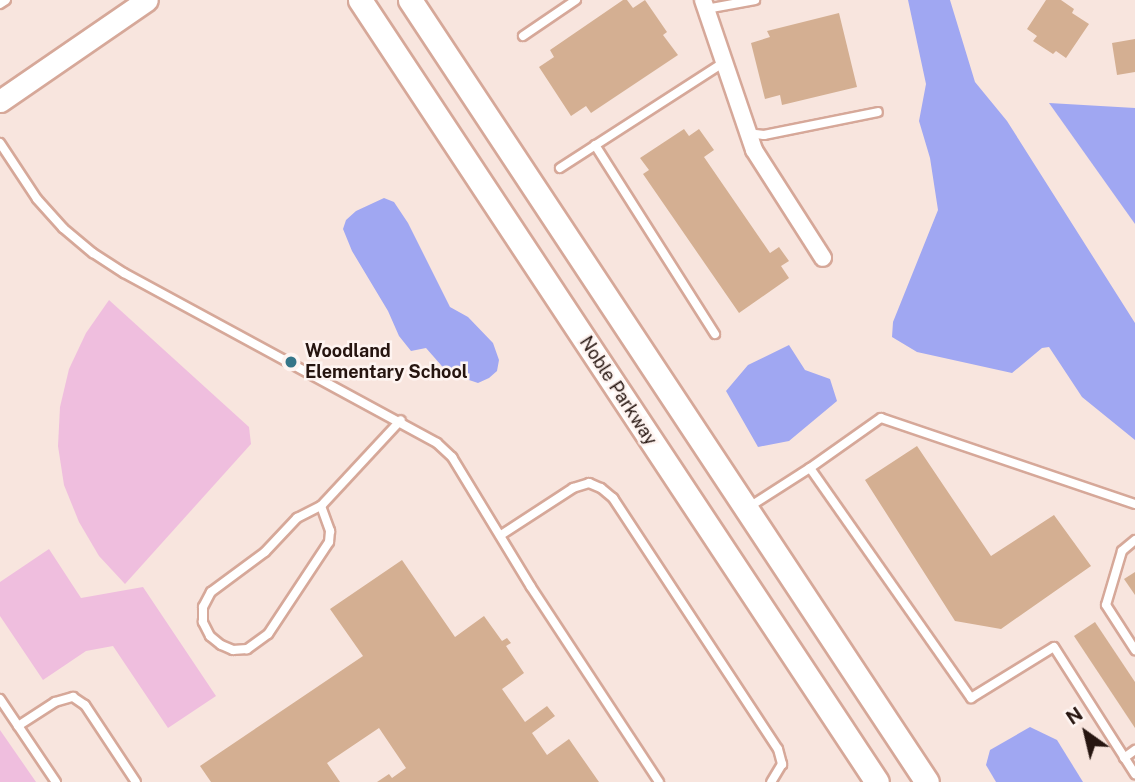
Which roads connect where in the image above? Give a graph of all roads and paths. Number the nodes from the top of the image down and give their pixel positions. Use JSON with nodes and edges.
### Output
{"nodes":[{"id":1,"x":6,"y":0,"type":"edge"},
{"id":2,"x":147,"y":0,"type":"edge"},
{"id":3,"x":360,"y":0,"type":"edge"},
{"id":4,"x":410,"y":0,"type":"edge"},
{"id":5,"x":576,"y":0,"type":"edge"},
{"id":6,"x":755,"y":0,"type":"edge"},
{"id":7,"x":0,"y":4,"type":"edge"},
{"id":8,"x":704,"y":4,"type":"edge"},
{"id":9,"x":523,"y":36,"type":"dead end"},
{"id":10,"x":723,"y":63,"type":"junction"},
{"id":11,"x":0,"y":101,"type":"edge"},
{"id":12,"x":878,"y":112,"type":"dead end"},
{"id":13,"x":746,"y":133,"type":"junction"},
{"id":14,"x":0,"y":143,"type":"edge"},
{"id":15,"x":595,"y":145,"type":"junction"},
{"id":16,"x":560,"y":168,"type":"dead end"},
{"id":17,"x":823,"y":258,"type":"dead end"},
{"id":18,"x":715,"y":334,"type":"dead end"},
{"id":19,"x":401,"y":420,"type":"junction"},
{"id":20,"x":810,"y":468,"type":"junction"},
{"id":21,"x":1135,"y":504,"type":"edge"},
{"id":22,"x":321,"y":506,"type":"junction"},
{"id":23,"x":746,"y":509,"type":"junction"},
{"id":24,"x":501,"y":535,"type":"junction"},
{"id":25,"x":1135,"y":541,"type":"edge"},
{"id":26,"x":1135,"y":650,"type":"edge"},
{"id":27,"x":0,"y":699,"type":"edge"},
{"id":28,"x":18,"y":726,"type":"junction"},
{"id":29,"x":1135,"y":750,"type":"edge"},
{"id":30,"x":1124,"y":758,"type":"junction"},
{"id":31,"x":1135,"y":774,"type":"edge"},
{"id":32,"x":56,"y":782,"type":"edge"},
{"id":33,"x":136,"y":782,"type":"edge"},
{"id":34,"x":659,"y":782,"type":"edge"},
{"id":35,"x":771,"y":782,"type":"edge"},
{"id":36,"x":877,"y":782,"type":"edge"},
{"id":37,"x":926,"y":782,"type":"edge"}],
"edges":[{"from":1,"to":7,"type":"lane"},
{"from":2,"to":11,"type":"street"},
{"from":3,"to":36,"type":"main road","name":"Noble Parkway"},
{"from":4,"to":23,"type":"main road"},
{"from":5,"to":9,"type":"lane"},
{"from":6,"to":8,"type":"lane"},
{"from":8,"to":10,"type":"street"},
{"from":10,"to":13,"type":"street"},
{"from":10,"to":15,"type":"lane"},
{"from":12,"to":13,"type":"lane"},
{"from":13,"to":17,"type":"street"},
{"from":14,"to":19,"type":"lane"},
{"from":15,"to":16,"type":"lane"},
{"from":15,"to":18,"type":"lane"},
{"from":19,"to":22,"type":"lane"},
{"from":19,"to":24,"type":"lane"},
{"from":20,"to":21,"type":"lane"},
{"from":20,"to":23,"type":"lane"},
{"from":20,"to":30,"type":"lane"},
{"from":22,"to":22,"type":"lane"},
{"from":23,"to":37,"type":"main road"},
{"from":24,"to":34,"type":"lane"},
{"from":24,"to":35,"type":"lane"},
{"from":25,"to":26,"type":"lane"},
{"from":27,"to":28,"type":"lane"},
{"from":28,"to":32,"type":"lane"},
{"from":28,"to":33,"type":"lane"},
{"from":29,"to":30,"type":"lane"},
{"from":30,"to":31,"type":"lane"}]}
